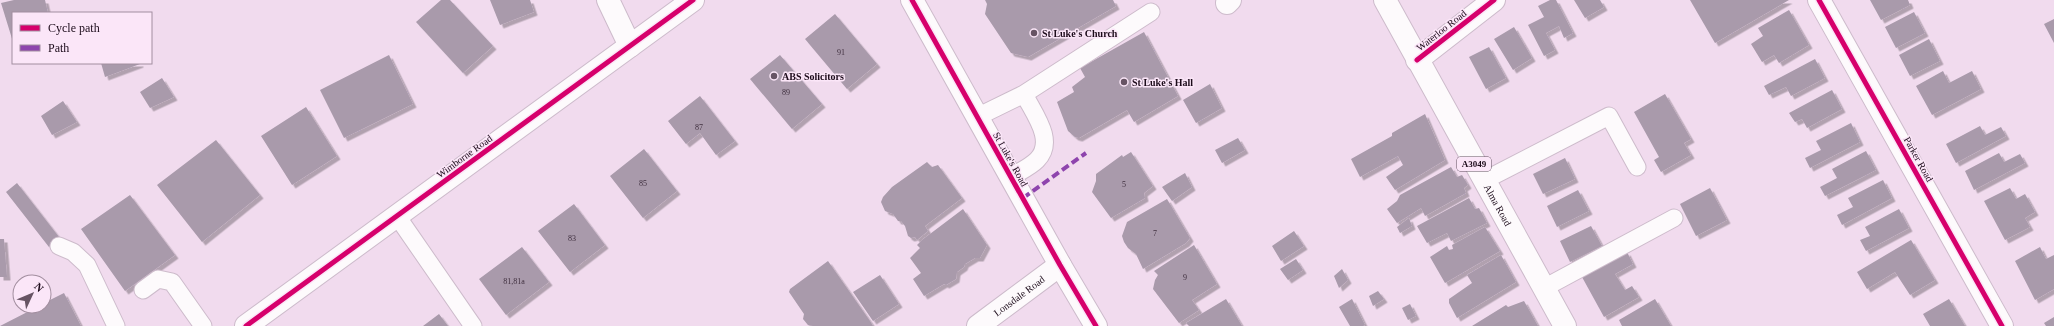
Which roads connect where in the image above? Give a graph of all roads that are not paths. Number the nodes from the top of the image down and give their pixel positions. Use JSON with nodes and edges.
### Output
{"nodes":[{"id":1,"x":608,"y":0,"type":"edge"},
{"id":2,"x":693,"y":0,"type":"edge"},
{"id":3,"x":912,"y":0,"type":"edge"},
{"id":4,"x":1384,"y":0,"type":"edge"},
{"id":5,"x":1494,"y":0,"type":"edge"},
{"id":6,"x":1820,"y":0,"type":"edge"},
{"id":7,"x":1151,"y":12,"type":"dead end"},
{"id":8,"x":630,"y":46,"type":"junction"},
{"id":9,"x":1417,"y":60,"type":"junction"},
{"id":10,"x":1024,"y":94,"type":"junction"},
{"id":11,"x":977,"y":117,"type":"junction"},
{"id":12,"x":1637,"y":167,"type":"dead end"},
{"id":13,"x":1011,"y":177,"type":"junction"},
{"id":14,"x":1483,"y":181,"type":"junction"},
{"id":15,"x":397,"y":216,"type":"junction"},
{"id":16,"x":1674,"y":218,"type":"dead end"},
{"id":17,"x":59,"y":246,"type":"dead end"},
{"id":18,"x":1060,"y":265,"type":"junction"},
{"id":19,"x":1544,"y":288,"type":"junction"},
{"id":20,"x":143,"y":290,"type":"dead end"},
{"id":21,"x":116,"y":326,"type":"edge"},
{"id":22,"x":203,"y":326,"type":"edge"},
{"id":23,"x":246,"y":326,"type":"edge"},
{"id":24,"x":473,"y":326,"type":"edge"},
{"id":25,"x":978,"y":326,"type":"edge"},
{"id":26,"x":1096,"y":326,"type":"edge"},
{"id":27,"x":1565,"y":326,"type":"edge"},
{"id":28,"x":2002,"y":326,"type":"edge"}],
"edges":[{"from":1,"to":8,"type":"street"},
{"from":2,"to":8,"type":"street","name":"Wimborne Road"},
{"from":3,"to":11,"type":"street","name":"St Luke's Road"},
{"from":4,"to":9,"type":"street","name":"Alma Road","number":"A3049"},
{"from":5,"to":9,"type":"street","name":"Waterloo Road"},
{"from":6,"to":28,"type":"street","name":"Parker Road"},
{"from":7,"to":10,"type":"lane"},
{"from":8,"to":15,"type":"street","name":"Wimborne Road"},
{"from":9,"to":14,"type":"street","name":"Alma Road","number":"A3049"},
{"from":10,"to":11,"type":"lane"},
{"from":10,"to":13,"type":"lane"},
{"from":11,"to":13,"type":"street","name":"St Luke's Road"},
{"from":12,"to":14,"type":"lane"},
{"from":13,"to":18,"type":"street","name":"St Luke's Road"},
{"from":14,"to":19,"type":"street","name":"Alma Road","number":"A3049"},
{"from":15,"to":23,"type":"street","name":"Wimborne Road"},
{"from":15,"to":24,"type":"lane"},
{"from":16,"to":19,"type":"lane"},
{"from":17,"to":21,"type":"lane"},
{"from":18,"to":25,"type":"street","name":"Lonsdale Road"},
{"from":18,"to":26,"type":"street","name":"St Luke's Road"},
{"from":19,"to":27,"type":"street","name":"Alma Road","number":"A3049"},
{"from":20,"to":22,"type":"lane"}]}
